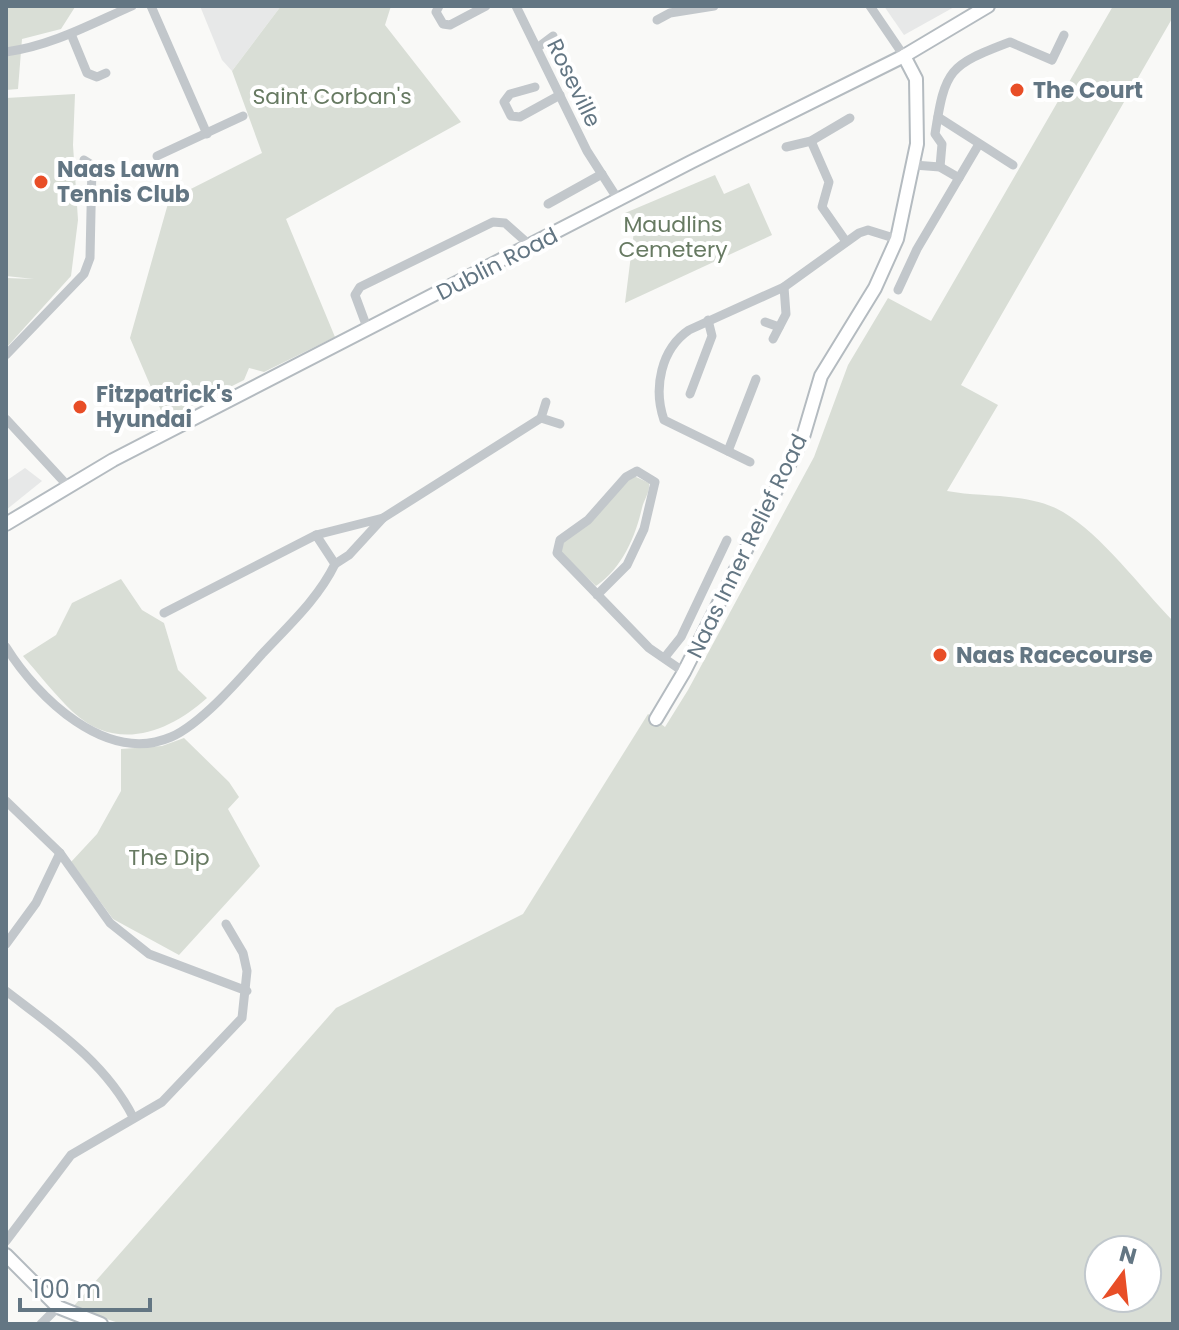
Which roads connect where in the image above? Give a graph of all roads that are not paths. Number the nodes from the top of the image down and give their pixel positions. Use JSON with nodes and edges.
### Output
{"nodes":[{"id":1,"x":132,"y":6,"type":"edge"},
{"id":2,"x":151,"y":6,"type":"edge"},
{"id":3,"x":439,"y":6,"type":"edge"},
{"id":4,"x":486,"y":6,"type":"edge"},
{"id":5,"x":516,"y":6,"type":"edge"},
{"id":6,"x":714,"y":6,"type":"edge"},
{"id":7,"x":870,"y":6,"type":"edge"},
{"id":8,"x":988,"y":6,"type":"edge"},
{"id":9,"x":657,"y":20,"type":"dead end"},
{"id":10,"x":71,"y":34,"type":"junction"},
{"id":11,"x":1064,"y":35,"type":"dead end"},
{"id":12,"x":553,"y":36,"type":"dead end"},
{"id":13,"x":537,"y":48,"type":"junction"},
{"id":14,"x":6,"y":52,"type":"edge"},
{"id":15,"x":904,"y":56,"type":"junction"},
{"id":16,"x":106,"y":73,"type":"dead end"},
{"id":17,"x":535,"y":87,"type":"dead end"},
{"id":18,"x":560,"y":95,"type":"junction"},
{"id":19,"x":243,"y":116,"type":"dead end"},
{"id":20,"x":938,"y":117,"type":"junction"},
{"id":21,"x":850,"y":118,"type":"dead end"},
{"id":22,"x":207,"y":134,"type":"junction"},
{"id":23,"x":811,"y":141,"type":"junction"},
{"id":24,"x":979,"y":144,"type":"junction"},
{"id":25,"x":786,"y":147,"type":"dead end"},
{"id":26,"x":157,"y":156,"type":"dead end"},
{"id":27,"x":84,"y":160,"type":"dead end"},
{"id":28,"x":914,"y":165,"type":"junction"},
{"id":29,"x":1013,"y":165,"type":"dead end"},
{"id":30,"x":940,"y":167,"type":"junction"},
{"id":31,"x":602,"y":174,"type":"junction"},
{"id":32,"x":959,"y":178,"type":"junction"},
{"id":33,"x":619,"y":201,"type":"junction"},
{"id":34,"x":548,"y":204,"type":"dead end"},
{"id":35,"x":897,"y":239,"type":"junction"},
{"id":36,"x":845,"y":240,"type":"junction"},
{"id":37,"x":532,"y":247,"type":"junction"},
{"id":38,"x":903,"y":285,"type":"dead end"},
{"id":39,"x":784,"y":287,"type":"junction"},
{"id":40,"x":708,"y":320,"type":"junction"},
{"id":41,"x":765,"y":322,"type":"dead end"},
{"id":42,"x":779,"y":327,"type":"junction"},
{"id":43,"x":368,"y":330,"type":"junction"},
{"id":44,"x":773,"y":339,"type":"dead end"},
{"id":45,"x":6,"y":355,"type":"edge"},
{"id":46,"x":756,"y":379,"type":"dead end"},
{"id":47,"x":690,"y":394,"type":"dead end"},
{"id":48,"x":736,"y":399,"type":"dead end"},
{"id":49,"x":546,"y":402,"type":"dead end"},
{"id":50,"x":747,"y":402,"type":"junction"},
{"id":51,"x":541,"y":418,"type":"junction"},
{"id":52,"x":6,"y":419,"type":"edge"},
{"id":53,"x":560,"y":424,"type":"dead end"},
{"id":54,"x":728,"y":451,"type":"junction"},
{"id":55,"x":750,"y":462,"type":"dead end"},
{"id":56,"x":67,"y":485,"type":"junction"},
{"id":57,"x":383,"y":518,"type":"junction"},
{"id":58,"x":6,"y":524,"type":"edge"},
{"id":59,"x":316,"y":535,"type":"junction"},
{"id":60,"x":727,"y":540,"type":"dead end"},
{"id":61,"x":335,"y":564,"type":"junction"},
{"id":62,"x":597,"y":595,"type":"junction"},
{"id":63,"x":164,"y":613,"type":"dead end"},
{"id":64,"x":6,"y":647,"type":"edge"},
{"id":65,"x":665,"y":657,"type":"junction"},
{"id":66,"x":684,"y":672,"type":"junction"},
{"id":67,"x":656,"y":719,"type":"dead end"},
{"id":68,"x":6,"y":801,"type":"edge"},
{"id":69,"x":60,"y":853,"type":"junction"},
{"id":70,"x":226,"y":924,"type":"dead end"},
{"id":71,"x":6,"y":944,"type":"edge"},
{"id":72,"x":6,"y":991,"type":"edge"},
{"id":73,"x":247,"y":991,"type":"junction"},
{"id":74,"x":133,"y":1117,"type":"junction"},
{"id":75,"x":6,"y":1241,"type":"edge"},
{"id":76,"x":6,"y":1255,"type":"edge"},
{"id":77,"x":58,"y":1307,"type":"junction"},
{"id":78,"x":41,"y":1324,"type":"edge"},
{"id":79,"x":101,"y":1324,"type":"edge"}],
"edges":[{"from":1,"to":10,"type":"street"},
{"from":2,"to":22,"type":"street"},
{"from":3,"to":4,"type":"street"},
{"from":5,"to":13,"type":"street","name":"Roseville"},
{"from":6,"to":9,"type":"street"},
{"from":7,"to":15,"type":"street"},
{"from":8,"to":15,"type":"main road","name":"Dublin Road"},
{"from":10,"to":14,"type":"street"},
{"from":10,"to":16,"type":"street"},
{"from":11,"to":20,"type":"street"},
{"from":12,"to":13,"type":"street"},
{"from":13,"to":18,"type":"street","name":"Roseville"},
{"from":15,"to":28,"type":"main road","name":"Naas Inner Relief Road"},
{"from":15,"to":33,"type":"main road","name":"Dublin Road"},
{"from":17,"to":18,"type":"street"},
{"from":18,"to":31,"type":"street","name":"Roseville"},
{"from":19,"to":22,"type":"street"},
{"from":20,"to":24,"type":"street"},
{"from":20,"to":30,"type":"street"},
{"from":21,"to":23,"type":"street"},
{"from":22,"to":26,"type":"street"},
{"from":23,"to":25,"type":"street"},
{"from":23,"to":36,"type":"street"},
{"from":24,"to":29,"type":"street"},
{"from":24,"to":32,"type":"street"},
{"from":27,"to":45,"type":"street"},
{"from":28,"to":30,"type":"street"},
{"from":28,"to":35,"type":"main road","name":"Naas Inner Relief Road"},
{"from":30,"to":32,"type":"street"},
{"from":31,"to":33,"type":"street","name":"Roseville"},
{"from":31,"to":34,"type":"street"},
{"from":32,"to":38,"type":"street"},
{"from":33,"to":37,"type":"main road","name":"Dublin Road"},
{"from":35,"to":36,"type":"street"},
{"from":35,"to":66,"type":"main road","name":"Naas Inner Relief Road"},
{"from":36,"to":39,"type":"street"},
{"from":37,"to":43,"type":"main road","name":"Dublin Road"},
{"from":37,"to":43,"type":"street"},
{"from":39,"to":40,"type":"street"},
{"from":39,"to":42,"type":"street"},
{"from":40,"to":47,"type":"street"},
{"from":40,"to":54,"type":"street"},
{"from":41,"to":42,"type":"street"},
{"from":42,"to":44,"type":"street"},
{"from":43,"to":56,"type":"main road","name":"Dublin Road"},
{"from":46,"to":50,"type":"street"},
{"from":48,"to":50,"type":"street"},
{"from":49,"to":51,"type":"street"},
{"from":50,"to":54,"type":"street"},
{"from":51,"to":53,"type":"street"},
{"from":51,"to":57,"type":"street"},
{"from":52,"to":56,"type":"street"},
{"from":54,"to":55,"type":"street"},
{"from":56,"to":58,"type":"main road","name":"Dublin Road"},
{"from":57,"to":59,"type":"street"},
{"from":57,"to":61,"type":"street"},
{"from":59,"to":61,"type":"street"},
{"from":59,"to":63,"type":"street"},
{"from":60,"to":65,"type":"street"},
{"from":61,"to":64,"type":"street"},
{"from":62,"to":62,"type":"street"},
{"from":62,"to":65,"type":"street"},
{"from":65,"to":66,"type":"street"},
{"from":66,"to":67,"type":"main road","name":"Naas Inner Relief Road"},
{"from":68,"to":69,"type":"street"},
{"from":69,"to":71,"type":"street"},
{"from":69,"to":73,"type":"street"},
{"from":70,"to":73,"type":"street"},
{"from":72,"to":74,"type":"street"},
{"from":73,"to":74,"type":"street"},
{"from":74,"to":75,"type":"street"},
{"from":76,"to":77,"type":"main road"},
{"from":77,"to":78,"type":"street"},
{"from":77,"to":79,"type":"main road"}]}
